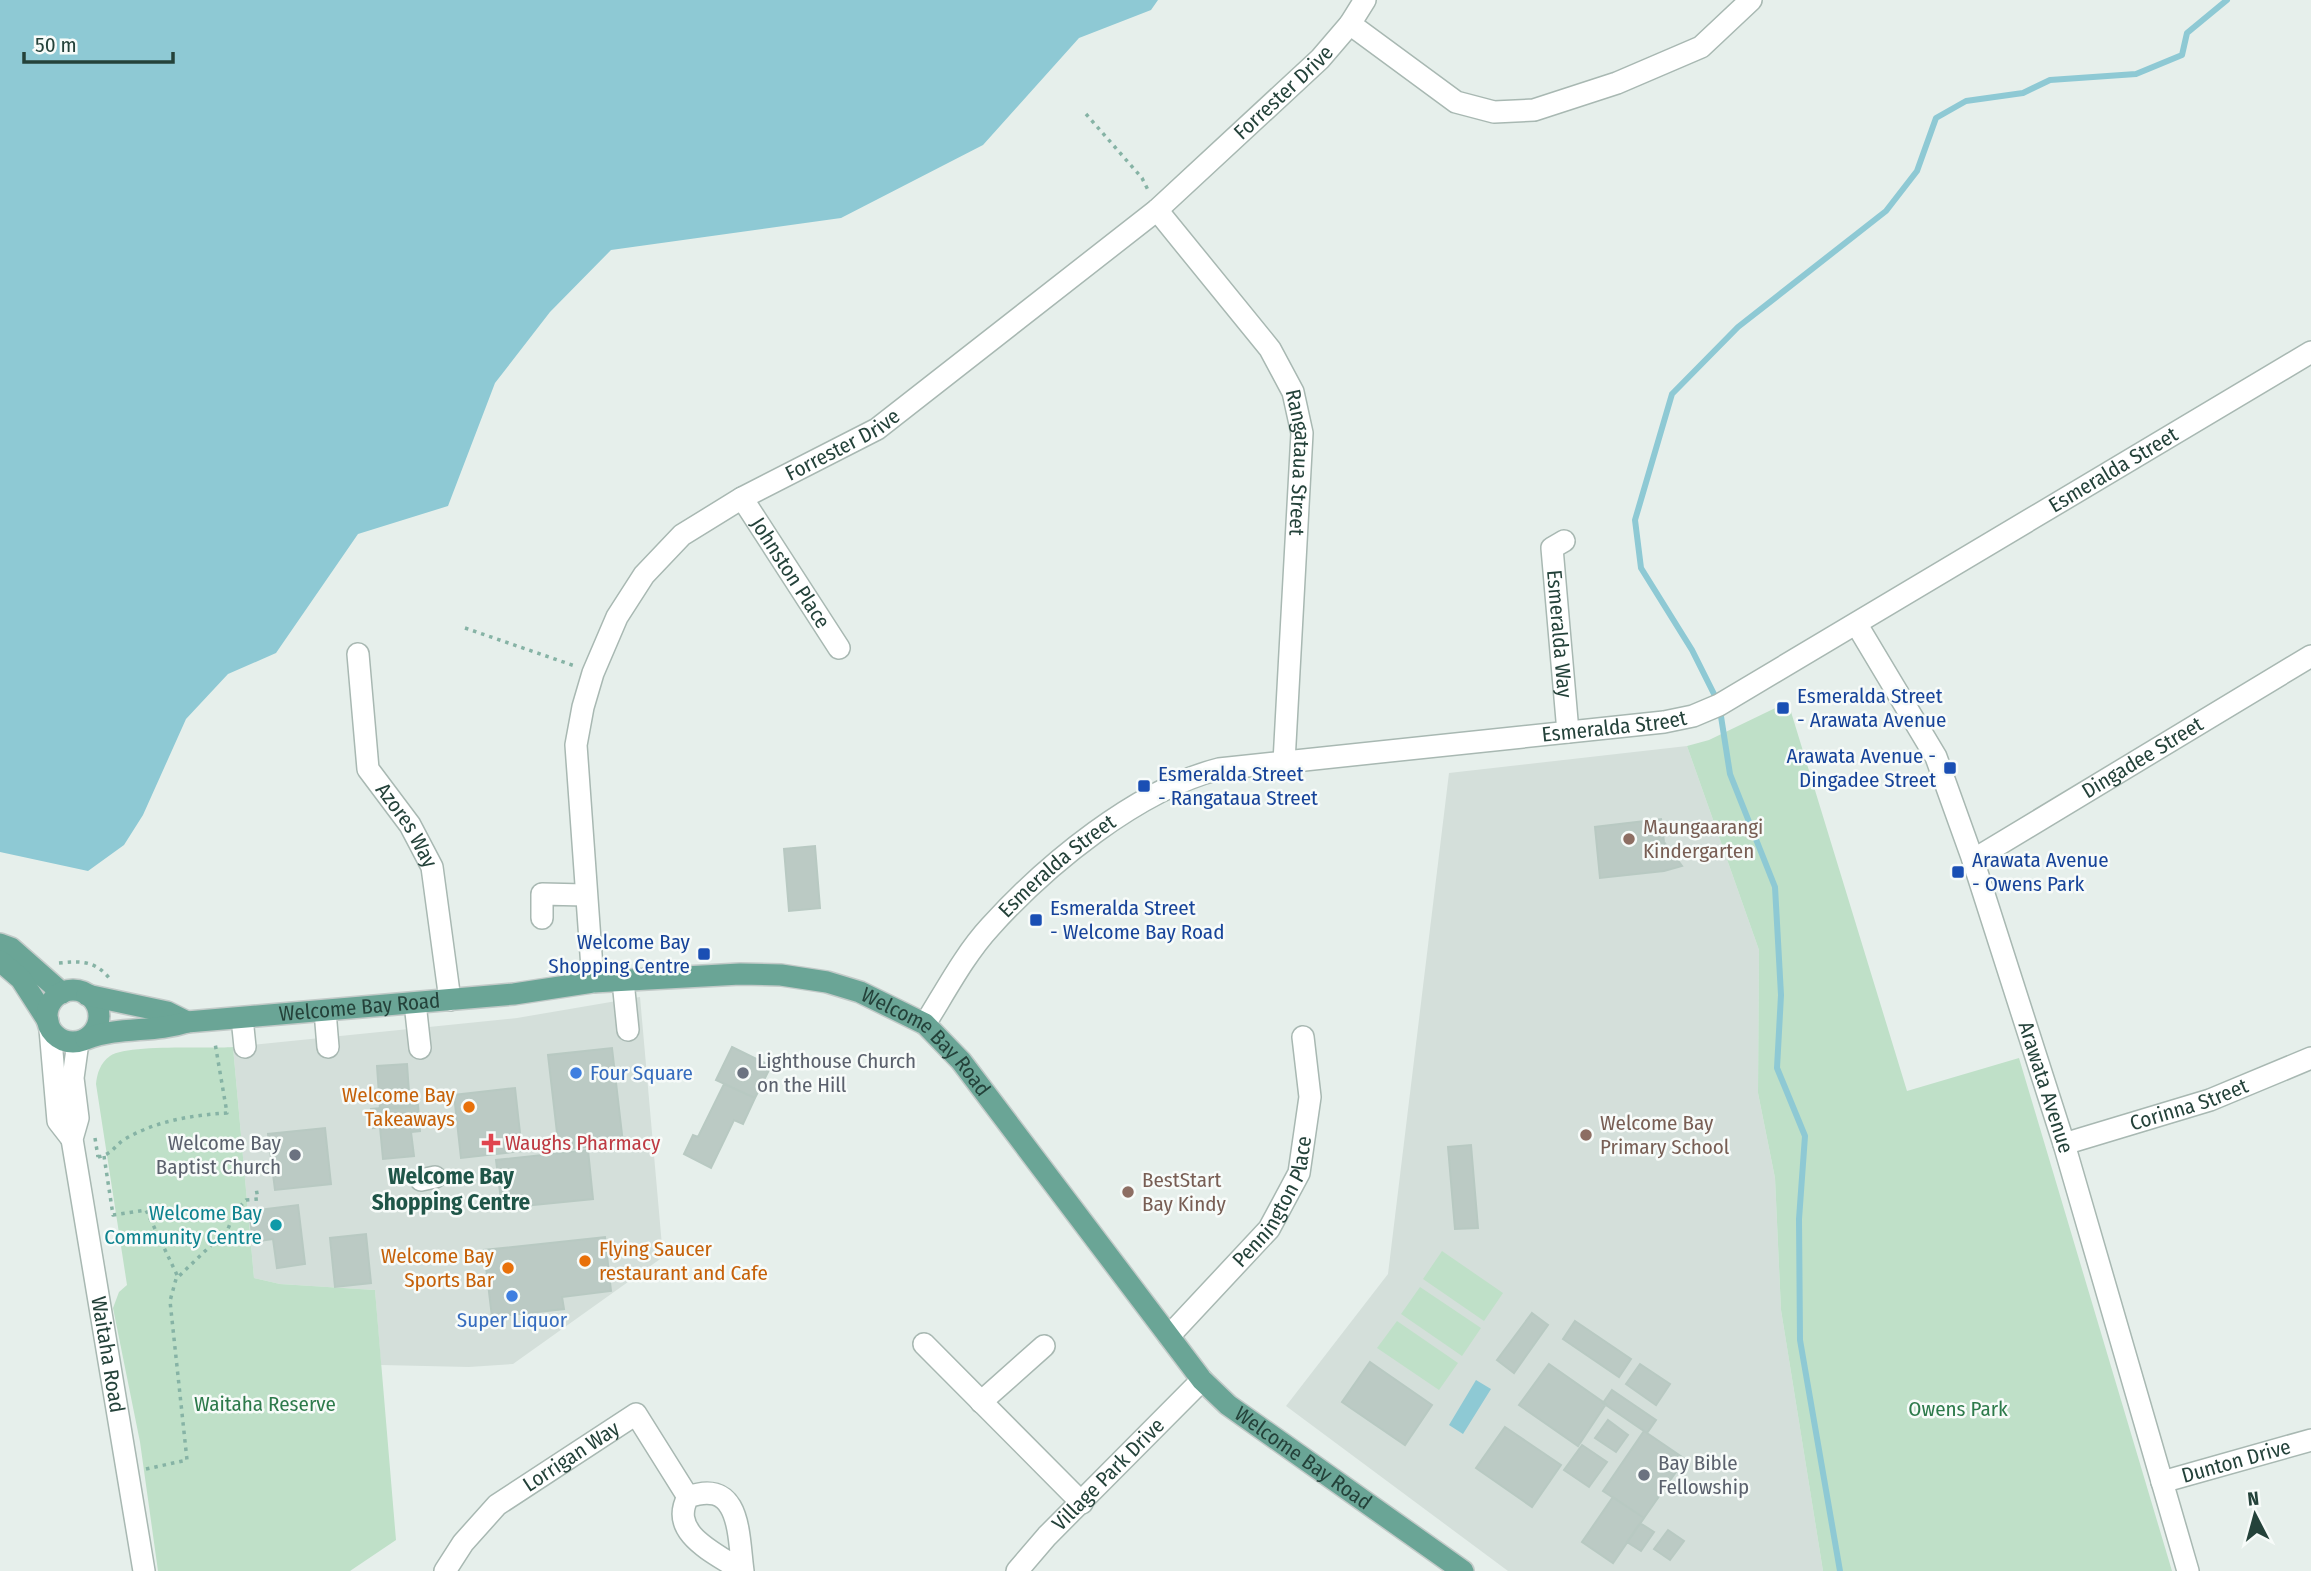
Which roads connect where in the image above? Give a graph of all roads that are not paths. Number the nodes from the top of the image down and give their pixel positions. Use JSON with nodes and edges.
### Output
{"nodes":[{"id":1,"x":1365,"y":0,"type":"edge"},
{"id":2,"x":1751,"y":0,"type":"edge"},
{"id":3,"x":1350,"y":24,"type":"junction"},
{"id":4,"x":1157,"y":210,"type":"junction"},
{"id":5,"x":2311,"y":352,"type":"edge"},
{"id":6,"x":741,"y":498,"type":"junction"},
{"id":7,"x":1564,"y":541,"type":"dead end"},
{"id":8,"x":1857,"y":625,"type":"junction"},
{"id":9,"x":839,"y":648,"type":"dead end"},
{"id":10,"x":358,"y":654,"type":"dead end"},
{"id":11,"x":2311,"y":656,"type":"edge"},
{"id":12,"x":1568,"y":732,"type":"junction"},
{"id":13,"x":1284,"y":762,"type":"junction"},
{"id":14,"x":1973,"y":860,"type":"junction"},
{"id":15,"x":585,"y":895,"type":"junction"},
{"id":16,"x":542,"y":918,"type":"dead end"},
{"id":17,"x":0,"y":944,"type":"edge"},
{"id":18,"x":0,"y":961,"type":"edge"},
{"id":19,"x":623,"y":981,"type":"junction"},
{"id":20,"x":593,"y":982,"type":"junction"},
{"id":21,"x":62,"y":993,"type":"junction"},
{"id":22,"x":88,"y":995,"type":"junction"},
{"id":23,"x":450,"y":1000,"type":"junction"},
{"id":24,"x":415,"y":1003,"type":"junction"},
{"id":25,"x":325,"y":1011,"type":"junction"},
{"id":26,"x":242,"y":1018,"type":"junction"},
{"id":27,"x":187,"y":1021,"type":"junction"},
{"id":28,"x":925,"y":1024,"type":"junction"},
{"id":29,"x":49,"y":1025,"type":"junction"},
{"id":30,"x":628,"y":1030,"type":"dead end"},
{"id":31,"x":1303,"y":1037,"type":"dead end"},
{"id":32,"x":82,"y":1040,"type":"junction"},
{"id":33,"x":245,"y":1047,"type":"dead end"},
{"id":34,"x":328,"y":1047,"type":"dead end"},
{"id":35,"x":420,"y":1048,"type":"dead end"},
{"id":36,"x":2311,"y":1058,"type":"edge"},
{"id":37,"x":72,"y":1139,"type":"junction"},
{"id":38,"x":2064,"y":1144,"type":"junction"},
{"id":39,"x":1169,"y":1336,"type":"junction"},
{"id":40,"x":924,"y":1344,"type":"dead end"},
{"id":41,"x":1044,"y":1346,"type":"dead end"},
{"id":42,"x":1202,"y":1380,"type":"junction"},
{"id":43,"x":981,"y":1402,"type":"junction"},
{"id":44,"x":2311,"y":1440,"type":"edge"},
{"id":45,"x":2162,"y":1482,"type":"junction"},
{"id":46,"x":688,"y":1497,"type":"junction"},
{"id":47,"x":1082,"y":1503,"type":"junction"},
{"id":48,"x":144,"y":1571,"type":"edge"},
{"id":49,"x":445,"y":1571,"type":"edge"},
{"id":50,"x":742,"y":1571,"type":"edge"},
{"id":51,"x":1017,"y":1571,"type":"edge"},
{"id":52,"x":1463,"y":1571,"type":"edge"},
{"id":53,"x":2188,"y":1571,"type":"edge"}],
"edges":[{"from":1,"to":3,"type":"street","name":"Forrester Drive"},
{"from":2,"to":3,"type":"street","name":"Forrester Drive"},
{"from":3,"to":4,"type":"street","name":"Forrester Drive"},
{"from":4,"to":6,"type":"street","name":"Forrester Drive"},
{"from":4,"to":13,"type":"street","name":"Rangataua Street"},
{"from":5,"to":8,"type":"street","name":"Esmeralda Street"},
{"from":6,"to":9,"type":"street","name":"Johnston Place"},
{"from":6,"to":15,"type":"street","name":"Forrester Drive"},
{"from":7,"to":12,"type":"street","name":"Esmeralda Way"},
{"from":8,"to":12,"type":"street","name":"Esmeralda Street"},
{"from":8,"to":14,"type":"street","name":"Arawata Avenue"},
{"from":10,"to":23,"type":"street","name":"Azores Way"},
{"from":11,"to":14,"type":"street","name":"Dingadee Street"},
{"from":12,"to":13,"type":"street","name":"Esmeralda Street"},
{"from":13,"to":28,"type":"street","name":"Esmeralda Street"},
{"from":14,"to":38,"type":"street","name":"Arawata Avenue"},
{"from":15,"to":16,"type":"street"},
{"from":15,"to":20,"type":"street","name":"Forrester Drive"},
{"from":17,"to":21,"type":"main road"},
{"from":18,"to":29,"type":"main road"},
{"from":19,"to":20,"type":"main road","name":"Welcome Bay Road"},
{"from":19,"to":28,"type":"main road","name":"Welcome Bay Road"},
{"from":19,"to":30,"type":"street"},
{"from":20,"to":23,"type":"main road","name":"Welcome Bay Road"},
{"from":21,"to":22,"type":"main road"},
{"from":21,"to":29,"type":"main road"},
{"from":22,"to":27,"type":"main road","name":"Welcome Bay Road"},
{"from":22,"to":32,"type":"main road"},
{"from":23,"to":24,"type":"main road","name":"Welcome Bay Road"},
{"from":24,"to":25,"type":"main road","name":"Welcome Bay Road"},
{"from":24,"to":35,"type":"street"},
{"from":25,"to":26,"type":"main road","name":"Welcome Bay Road"},
{"from":25,"to":34,"type":"street"},
{"from":26,"to":27,"type":"main road","name":"Welcome Bay Road"},
{"from":26,"to":33,"type":"street"},
{"from":27,"to":32,"type":"main road","name":"Welcome Bay Road"},
{"from":28,"to":39,"type":"main road","name":"Welcome Bay Road"},
{"from":29,"to":32,"type":"main road"},
{"from":29,"to":37,"type":"street","name":"Waitaha Road"},
{"from":31,"to":39,"type":"street","name":"Pennington Place"},
{"from":32,"to":37,"type":"street","name":"Waitaha Road"},
{"from":36,"to":38,"type":"street","name":"Corinna Street"},
{"from":37,"to":48,"type":"street","name":"Waitaha Road"},
{"from":38,"to":45,"type":"street","name":"Arawata Avenue"},
{"from":39,"to":42,"type":"main road","name":"Welcome Bay Road"},
{"from":40,"to":43,"type":"street"},
{"from":41,"to":43,"type":"street"},
{"from":42,"to":47,"type":"street","name":"Village Park Drive"},
{"from":42,"to":52,"type":"main road","name":"Welcome Bay Road"},
{"from":43,"to":47,"type":"street"},
{"from":44,"to":45,"type":"street","name":"Dunton Drive"},
{"from":45,"to":53,"type":"street","name":"Arawata Avenue"},
{"from":46,"to":49,"type":"street","name":"Lorrigan Way"},
{"from":46,"to":50,"type":"street"},
{"from":46,"to":50,"type":"street"},
{"from":47,"to":51,"type":"street","name":"Village Park Drive"}]}
